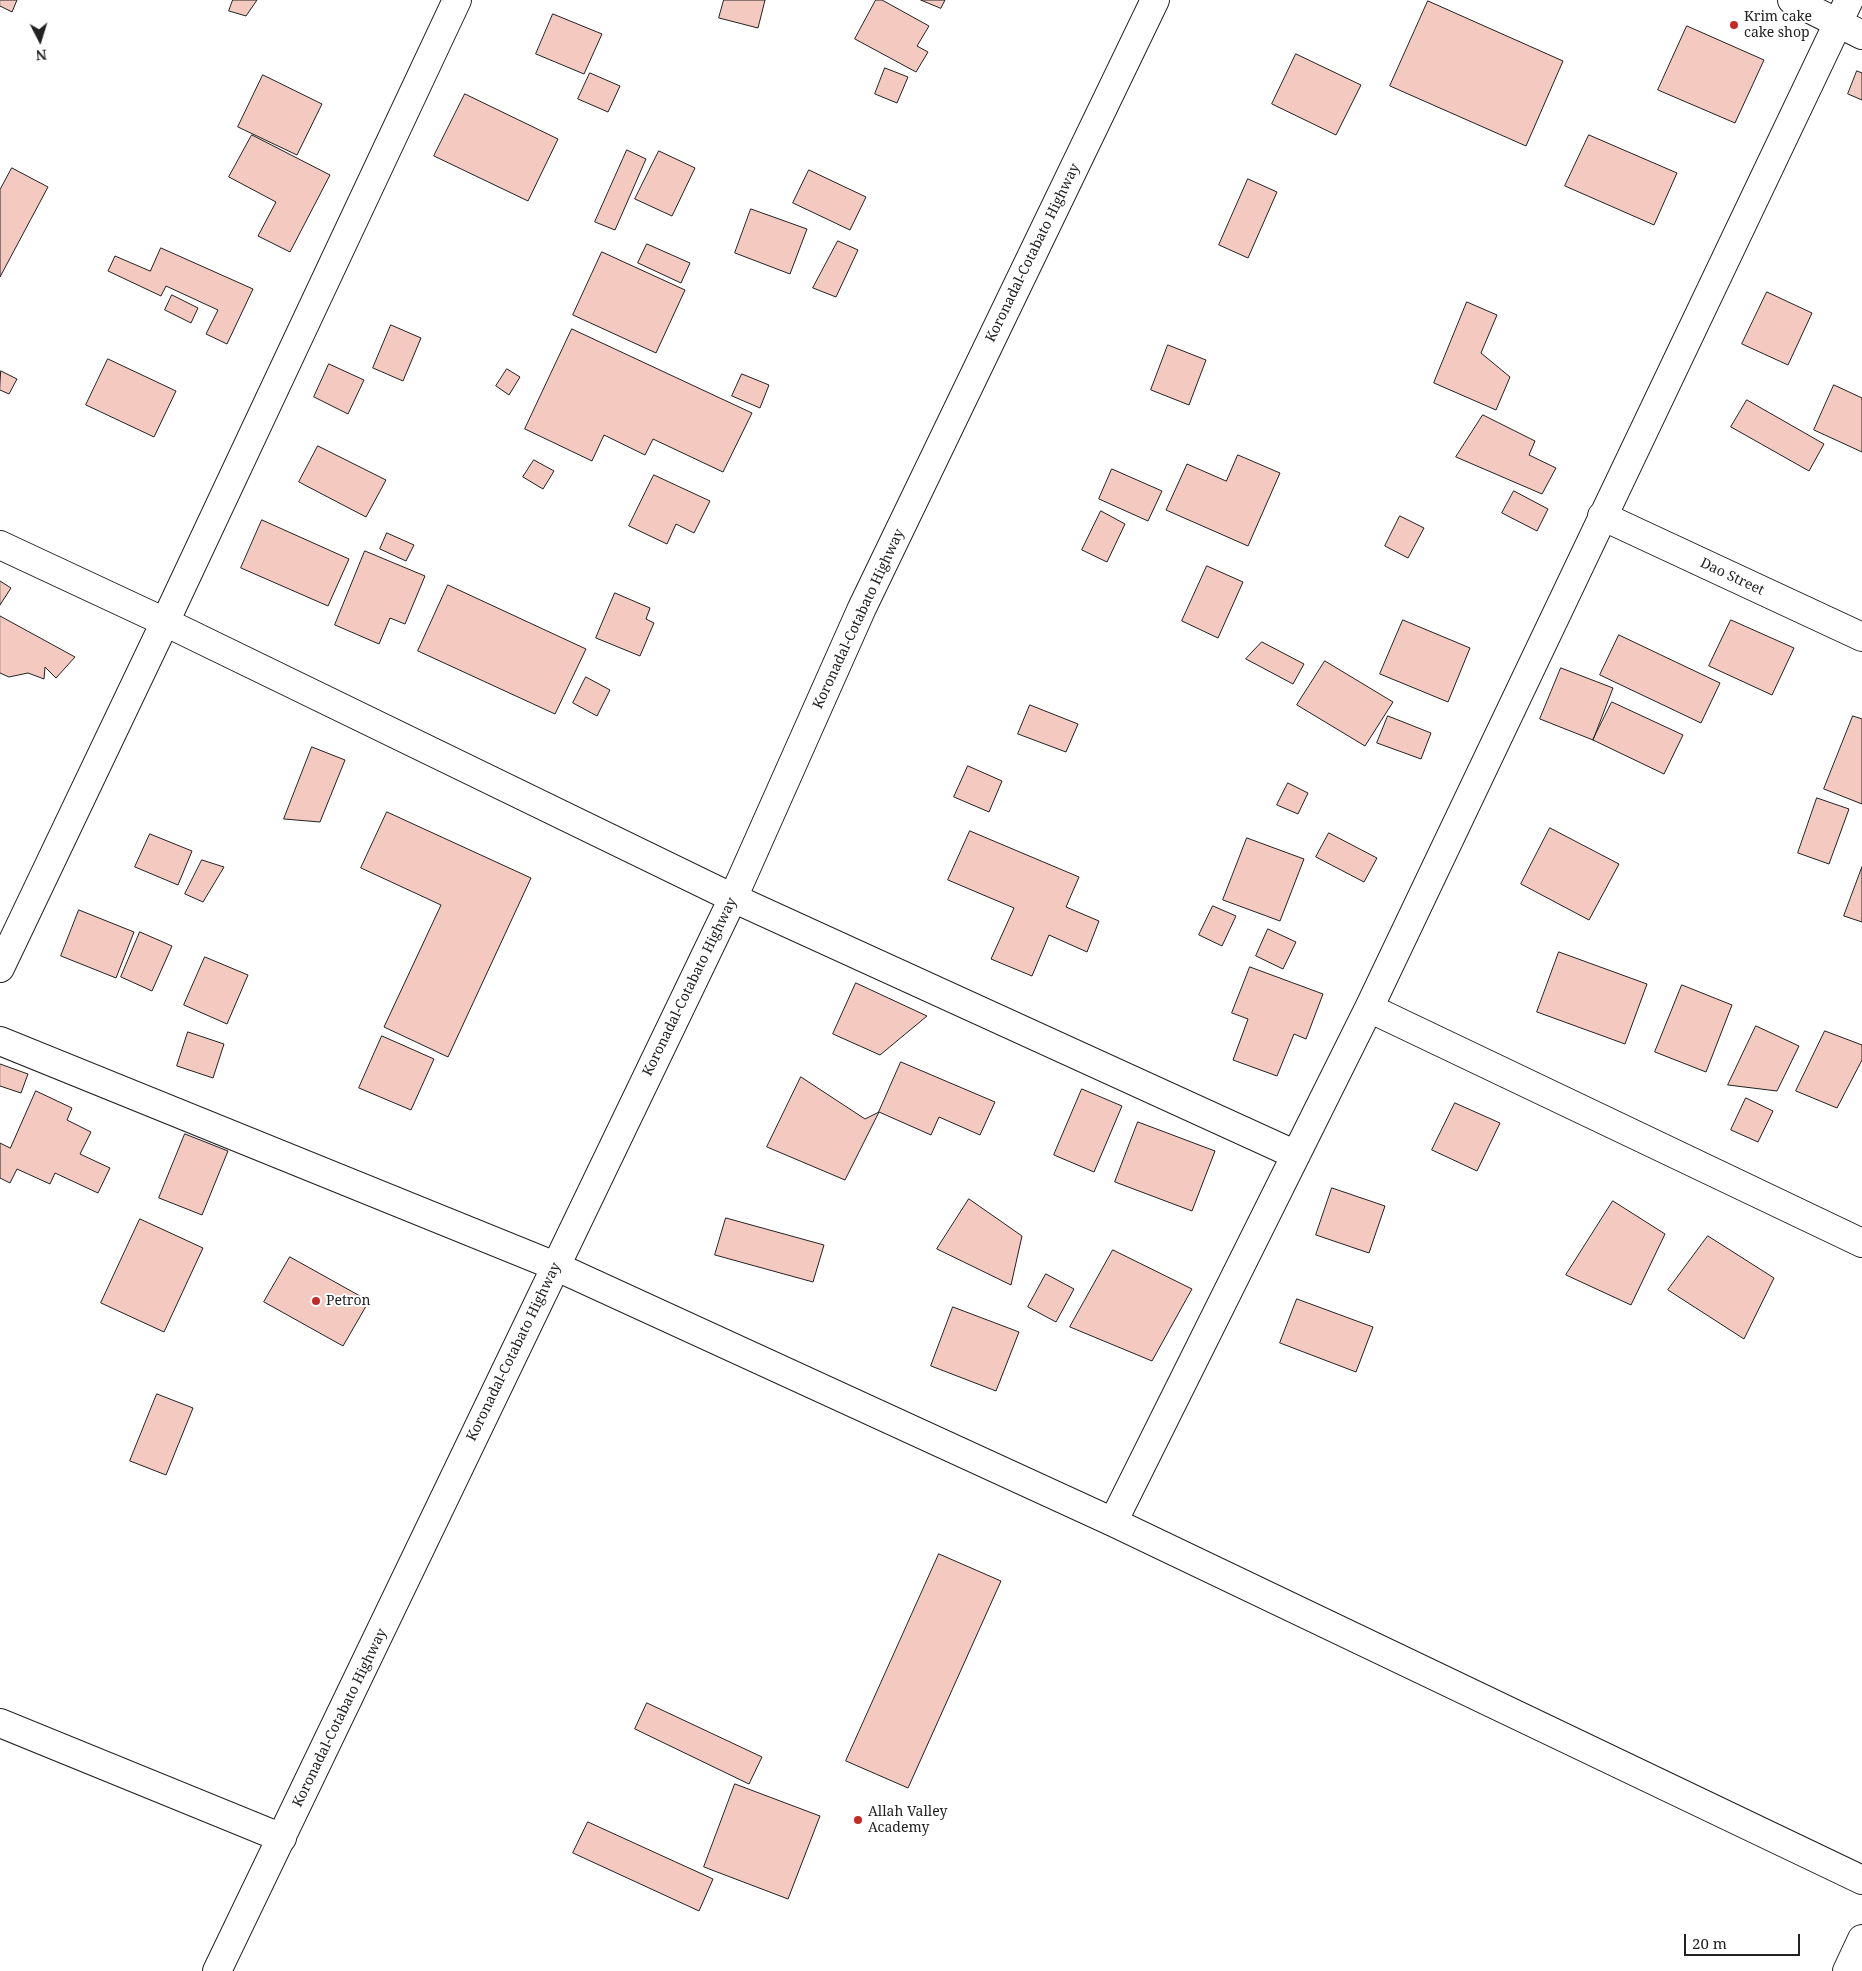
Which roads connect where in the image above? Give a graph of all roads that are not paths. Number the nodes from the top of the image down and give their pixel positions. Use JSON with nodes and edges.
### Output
{"nodes":[{"id":1,"x":457,"y":0,"type":"edge"},
{"id":2,"x":1155,"y":0,"type":"edge"},
{"id":3,"x":1792,"y":0,"type":"edge"},
{"id":4,"x":1850,"y":19,"type":"edge"},
{"id":5,"x":1602,"y":516,"type":"junction"},
{"id":6,"x":0,"y":545,"type":"edge"},
{"id":7,"x":165,"y":622,"type":"junction"},
{"id":8,"x":1862,"y":637,"type":"edge"},
{"id":9,"x":733,"y":898,"type":"junction"},
{"id":10,"x":0,"y":968,"type":"edge"},
{"id":11,"x":1369,"y":1008,"type":"junction"},
{"id":12,"x":0,"y":1041,"type":"edge"},
{"id":13,"x":1296,"y":1155,"type":"junction"},
{"id":14,"x":1862,"y":1243,"type":"edge"},
{"id":15,"x":556,"y":1266,"type":"junction"},
{"id":16,"x":1113,"y":1522,"type":"junction"},
{"id":17,"x":0,"y":1723,"type":"edge"},
{"id":18,"x":282,"y":1838,"type":"junction"},
{"id":19,"x":1862,"y":1880,"type":"edge"},
{"id":20,"x":1862,"y":1939,"type":"edge"},
{"id":21,"x":218,"y":1971,"type":"edge"},
{"id":22,"x":1847,"y":1971,"type":"edge"}],
"edges":[{"from":1,"to":7,"type":"main road"},
{"from":2,"to":9,"type":"main road","name":"Koronadal-Cotabato Highway"},
{"from":3,"to":4,"type":"main road"},
{"from":4,"to":5,"type":"main road"},
{"from":5,"to":8,"type":"main road","name":"Dao Street"},
{"from":5,"to":11,"type":"main road"},
{"from":6,"to":7,"type":"main road"},
{"from":7,"to":9,"type":"main road"},
{"from":7,"to":10,"type":"main road"},
{"from":9,"to":13,"type":"main road"},
{"from":9,"to":15,"type":"main road","name":"Koronadal-Cotabato Highway"},
{"from":11,"to":13,"type":"main road"},
{"from":11,"to":14,"type":"main road"},
{"from":12,"to":15,"type":"main road"},
{"from":13,"to":16,"type":"main road"},
{"from":15,"to":16,"type":"main road"},
{"from":15,"to":18,"type":"main road","name":"Koronadal-Cotabato Highway"},
{"from":16,"to":19,"type":"main road"},
{"from":17,"to":18,"type":"main road"},
{"from":18,"to":21,"type":"main road","name":"Koronadal-Cotabato Highway"},
{"from":20,"to":22,"type":"main road"}]}
